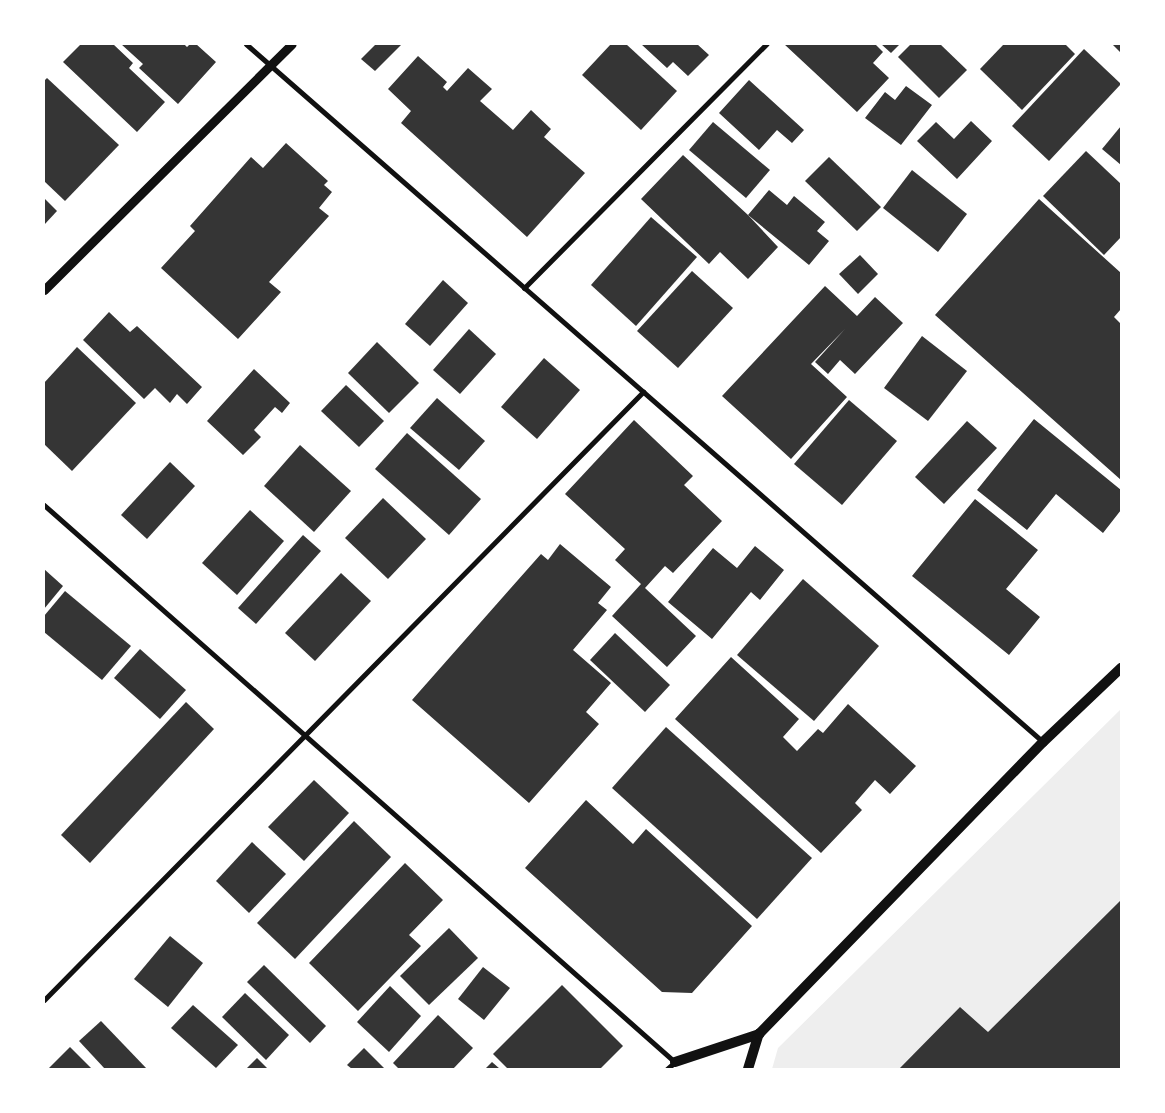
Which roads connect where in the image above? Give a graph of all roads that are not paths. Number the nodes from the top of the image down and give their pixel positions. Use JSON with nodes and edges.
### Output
{"nodes":[{"id":1,"x":246,"y":44,"type":"edge"},
{"id":2,"x":292,"y":44,"type":"edge"},
{"id":3,"x":766,"y":44,"type":"edge"},
{"id":4,"x":271,"y":65,"type":"junction"},
{"id":5,"x":524,"y":288,"type":"junction"},
{"id":6,"x":44,"y":290,"type":"edge"},
{"id":7,"x":643,"y":392,"type":"junction"},
{"id":8,"x":44,"y":505,"type":"edge"},
{"id":9,"x":1121,"y":668,"type":"edge"},
{"id":10,"x":304,"y":736,"type":"junction"},
{"id":11,"x":1043,"y":742,"type":"junction"},
{"id":12,"x":44,"y":1000,"type":"edge"},
{"id":13,"x":759,"y":1034,"type":"junction"},
{"id":14,"x":671,"y":1066,"type":"edge"},
{"id":15,"x":683,"y":1069,"type":"edge"},
{"id":16,"x":748,"y":1069,"type":"edge"}],
"edges":[{"from":1,"to":4,"type":"street"},
{"from":2,"to":4,"type":"street"},
{"from":3,"to":5,"type":"street"},
{"from":4,"to":5,"type":"street"},
{"from":4,"to":6,"type":"street"},
{"from":5,"to":7,"type":"street"},
{"from":7,"to":10,"type":"street"},
{"from":7,"to":11,"type":"street"},
{"from":8,"to":10,"type":"street"},
{"from":9,"to":11,"type":"main road"},
{"from":10,"to":12,"type":"street"},
{"from":10,"to":14,"type":"street"},
{"from":11,"to":13,"type":"main road"},
{"from":13,"to":14,"type":"main road"},
{"from":13,"to":16,"type":"main road"},
{"from":14,"to":15,"type":"main road"}]}
